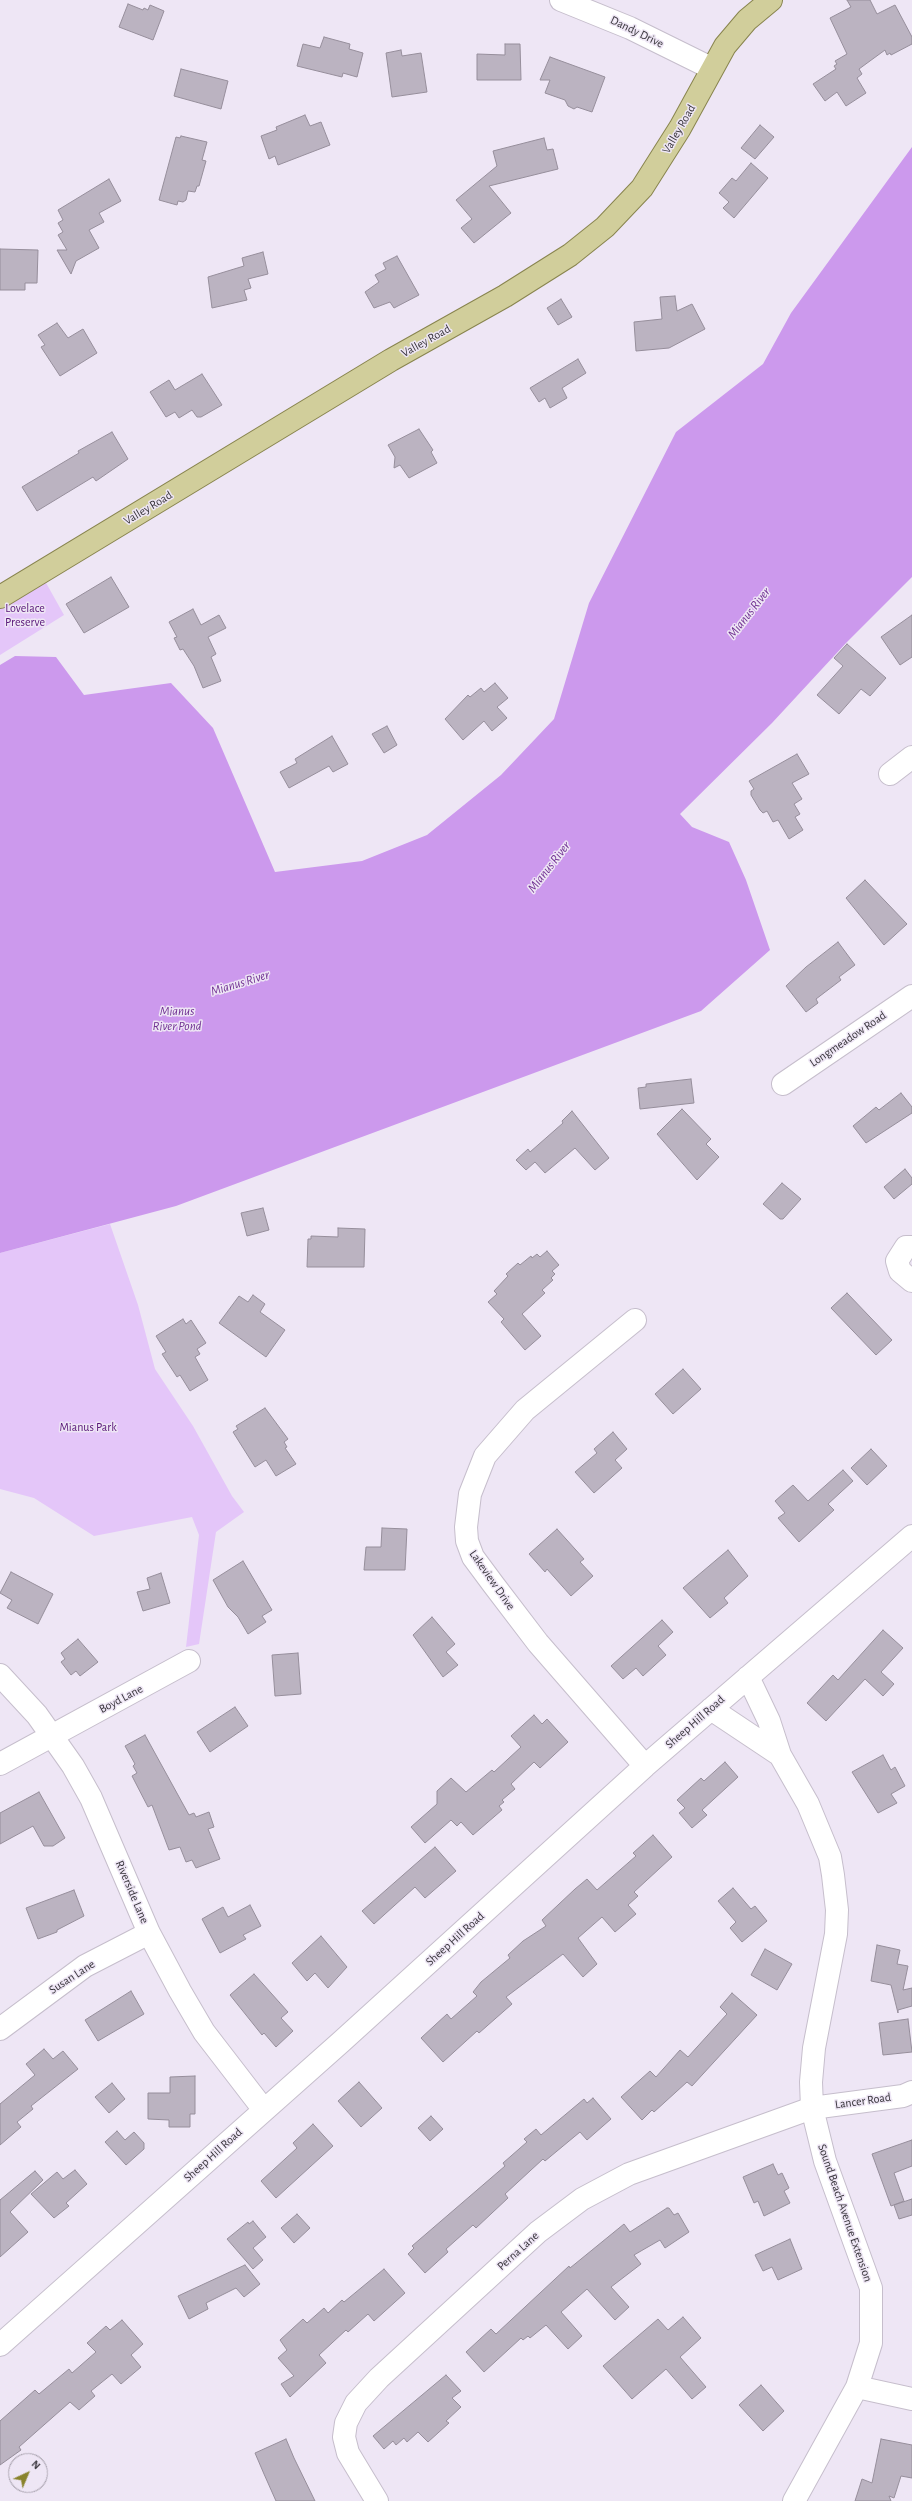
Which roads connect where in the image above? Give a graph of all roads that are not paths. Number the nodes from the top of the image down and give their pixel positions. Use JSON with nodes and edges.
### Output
{"nodes":[{"id":1,"x":561,"y":0,"type":"edge"},
{"id":2,"x":771,"y":0,"type":"edge"},
{"id":3,"x":711,"y":68,"type":"junction"},
{"id":4,"x":0,"y":597,"type":"edge"},
{"id":5,"x":912,"y":757,"type":"edge"},
{"id":6,"x":890,"y":774,"type":"dead end"},
{"id":7,"x":912,"y":996,"type":"edge"},
{"id":8,"x":783,"y":1084,"type":"dead end"},
{"id":9,"x":912,"y":1247,"type":"edge"},
{"id":10,"x":912,"y":1280,"type":"edge"},
{"id":11,"x":635,"y":1320,"type":"dead end"},
{"id":12,"x":912,"y":1536,"type":"edge"},
{"id":13,"x":189,"y":1661,"type":"dead end"},
{"id":14,"x":0,"y":1675,"type":"edge"},
{"id":15,"x":748,"y":1677,"type":"junction"},
{"id":16,"x":711,"y":1708,"type":"junction"},
{"id":17,"x":52,"y":1736,"type":"junction"},
{"id":18,"x":780,"y":1755,"type":"junction"},
{"id":19,"x":0,"y":1764,"type":"edge"},
{"id":20,"x":645,"y":1766,"type":"junction"},
{"id":21,"x":150,"y":1933,"type":"junction"},
{"id":22,"x":0,"y":2029,"type":"edge"},
{"id":23,"x":912,"y":2092,"type":"edge"},
{"id":24,"x":812,"y":2108,"type":"junction"},
{"id":25,"x":264,"y":2110,"type":"junction"},
{"id":26,"x":0,"y":2345,"type":"edge"},
{"id":27,"x":857,"y":2387,"type":"junction"},
{"id":28,"x":912,"y":2399,"type":"edge"},
{"id":29,"x":378,"y":2501,"type":"edge"},
{"id":30,"x":794,"y":2501,"type":"edge"}],
"edges":[{"from":1,"to":3,"type":"street","name":"Dandy Drive"},
{"from":2,"to":3,"type":"main road","name":"Valley Road"},
{"from":3,"to":4,"type":"main road","name":"Valley Road"},
{"from":5,"to":6,"type":"street"},
{"from":7,"to":8,"type":"street","name":"Longmeadow Road"},
{"from":9,"to":10,"type":"street"},
{"from":11,"to":20,"type":"street","name":"Lakeview Drive"},
{"from":12,"to":15,"type":"street","name":"Sheep Hill Road"},
{"from":13,"to":17,"type":"street","name":"Boyd Lane"},
{"from":14,"to":17,"type":"street","name":"Riverside Lane"},
{"from":15,"to":16,"type":"street","name":"Sheep Hill Road"},
{"from":15,"to":18,"type":"street","name":"Sound Beach Avenue Extension"},
{"from":16,"to":18,"type":"street","name":"Sound Beach Avenue Extension"},
{"from":16,"to":20,"type":"street","name":"Sheep Hill Road"},
{"from":17,"to":19,"type":"street","name":"Boyd Lane"},
{"from":17,"to":21,"type":"street","name":"Riverside Lane"},
{"from":18,"to":24,"type":"street","name":"Sound Beach Avenue Extension"},
{"from":20,"to":25,"type":"street","name":"Sheep Hill Road"},
{"from":21,"to":22,"type":"street","name":"Susan Lane"},
{"from":21,"to":25,"type":"street","name":"Riverside Lane"},
{"from":23,"to":24,"type":"street","name":"Lancer Road"},
{"from":24,"to":27,"type":"street","name":"Sound Beach Avenue Extension"},
{"from":24,"to":29,"type":"street","name":"Perna Lane"},
{"from":25,"to":26,"type":"street","name":"Sheep Hill Road"},
{"from":27,"to":28,"type":"street"},
{"from":27,"to":30,"type":"street","name":"Sound Beach Avenue Extension"}]}
